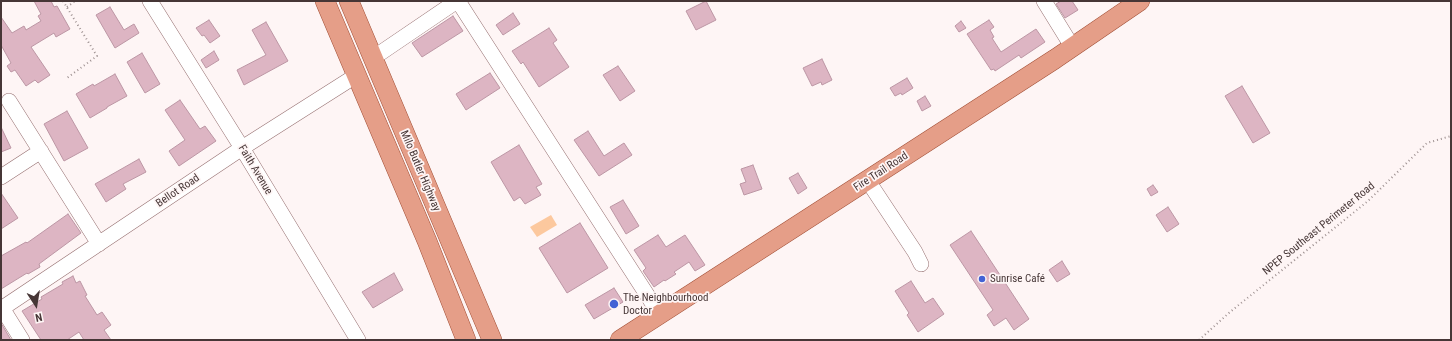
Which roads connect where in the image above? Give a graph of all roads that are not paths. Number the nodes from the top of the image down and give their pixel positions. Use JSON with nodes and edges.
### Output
{"nodes":[{"id":1,"x":150,"y":1,"type":"edge"},
{"id":2,"x":325,"y":1,"type":"edge"},
{"id":3,"x":349,"y":1,"type":"edge"},
{"id":4,"x":457,"y":1,"type":"edge"},
{"id":5,"x":1044,"y":1,"type":"edge"},
{"id":6,"x":1140,"y":1,"type":"edge"},
{"id":7,"x":1073,"y":48,"type":"junction"},
{"id":8,"x":373,"y":58,"type":"junction"},
{"id":9,"x":357,"y":75,"type":"junction"},
{"id":10,"x":9,"y":101,"type":"dead end"},
{"id":11,"x":242,"y":148,"type":"junction"},
{"id":12,"x":41,"y":151,"type":"junction"},
{"id":13,"x":1,"y":177,"type":"edge"},
{"id":14,"x":868,"y":181,"type":"junction"},
{"id":15,"x":99,"y":244,"type":"junction"},
{"id":16,"x":921,"y":264,"type":"dead end"},
{"id":17,"x":1,"y":309,"type":"edge"},
{"id":18,"x":660,"y":315,"type":"junction"},
{"id":19,"x":22,"y":340,"type":"edge"},
{"id":20,"x":358,"y":340,"type":"edge"},
{"id":21,"x":466,"y":340,"type":"edge"},
{"id":22,"x":492,"y":340,"type":"edge"},
{"id":23,"x":620,"y":340,"type":"edge"}],
"edges":[{"from":1,"to":11,"type":"street","name":"Faith Avenue"},
{"from":2,"to":9,"type":"main road","name":"Milo Butler Highway"},
{"from":3,"to":8,"type":"main road","name":"Milo Butler Highway"},
{"from":4,"to":8,"type":"street"},
{"from":4,"to":18,"type":"street"},
{"from":5,"to":7,"type":"street"},
{"from":6,"to":7,"type":"main road","name":"Fire Trail Road"},
{"from":7,"to":14,"type":"main road","name":"Fire Trail Road"},
{"from":8,"to":22,"type":"main road","name":"Milo Butler Highway"},
{"from":9,"to":11,"type":"street","name":"Bellot Road"},
{"from":9,"to":21,"type":"main road","name":"Milo Butler Highway"},
{"from":10,"to":12,"type":"street"},
{"from":11,"to":15,"type":"street","name":"Bellot Road"},
{"from":11,"to":20,"type":"street","name":"Faith Avenue"},
{"from":12,"to":13,"type":"street"},
{"from":12,"to":15,"type":"street"},
{"from":14,"to":16,"type":"street"},
{"from":14,"to":18,"type":"main road","name":"Fire Trail Road"},
{"from":15,"to":17,"type":"street","name":"Bellot Road"},
{"from":17,"to":19,"type":"street"},
{"from":18,"to":23,"type":"main road","name":"Fire Trail Road"}]}
